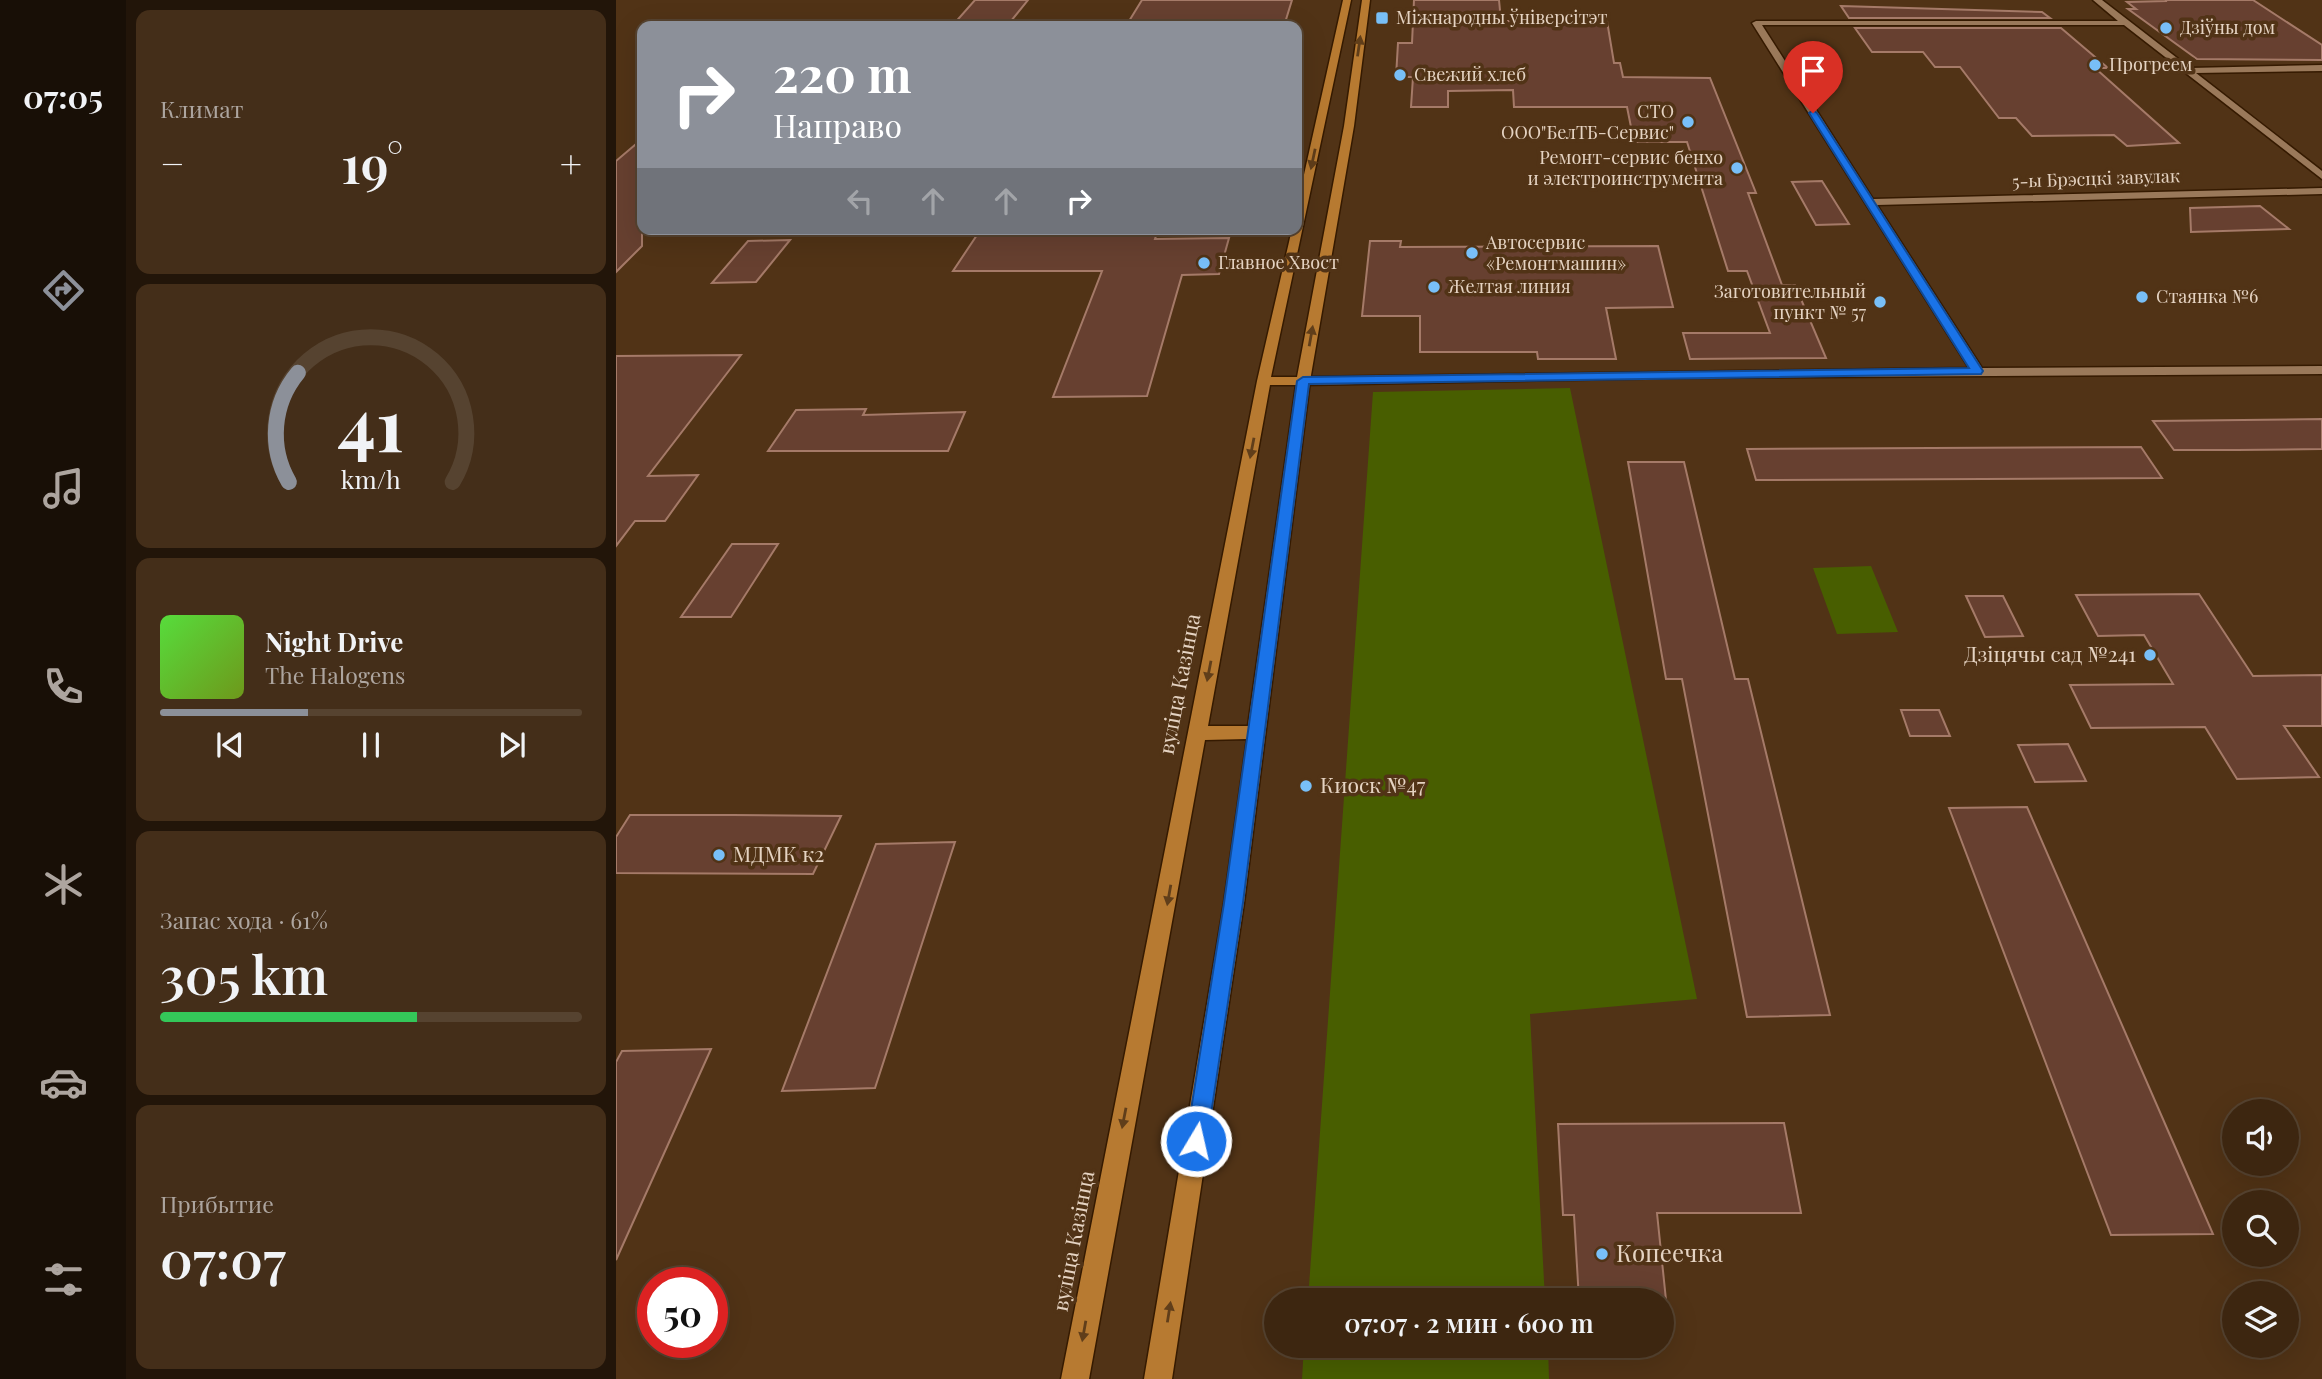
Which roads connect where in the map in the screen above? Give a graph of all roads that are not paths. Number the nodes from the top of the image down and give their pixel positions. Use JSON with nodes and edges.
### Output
{"nodes":[{"id":1,"x":1347,"y":0,"type":"edge"},
{"id":2,"x":1366,"y":0,"type":"edge"},
{"id":3,"x":2097,"y":0,"type":"edge"},
{"id":4,"x":2125,"y":23,"type":"junction"},
{"id":5,"x":2322,"y":68,"type":"edge"},
{"id":6,"x":2186,"y":71,"type":"junction"},
{"id":7,"x":2322,"y":176,"type":"edge"},
{"id":8,"x":2322,"y":191,"type":"edge"},
{"id":9,"x":1870,"y":202,"type":"junction"},
{"id":10,"x":1326,"y":205,"type":"junction"},
{"id":11,"x":1303,"y":207,"type":"junction"},
{"id":12,"x":1302,"y":211,"type":"edge"},
{"id":13,"x":1297,"y":235,"type":"edge"},
{"id":14,"x":2322,"y":370,"type":"edge"},
{"id":15,"x":1977,"y":371,"type":"junction"},
{"id":16,"x":1264,"y":381,"type":"junction"},
{"id":17,"x":1303,"y":381,"type":"junction"},
{"id":18,"x":1257,"y":732,"type":"junction"},
{"id":19,"x":1198,"y":733,"type":"junction"},
{"id":20,"x":1075,"y":1379,"type":"edge"},
{"id":21,"x":1158,"y":1379,"type":"edge"}],
"edges":[{"from":1,"to":11,"type":"main road","name":"вуліца Казінца","one_way":true},
{"from":10,"to":2,"type":"main road","one_way":true},
{"from":3,"to":4,"type":"street"},
{"from":4,"to":6,"type":"street"},
{"from":4,"to":9,"type":"street"},
{"from":5,"to":6,"type":"street"},
{"from":6,"to":7,"type":"street"},
{"from":8,"to":9,"type":"street","name":"5-ы Брэсцкі завулак"},
{"from":9,"to":15,"type":"street"},
{"from":10,"to":11,"type":"main road"},
{"from":17,"to":10,"type":"main road","one_way":true},
{"from":11,"to":12,"type":"main road","name":"вуліца Казінца"},
{"from":13,"to":16,"type":"main road","name":"вуліца Казінца"},
{"from":14,"to":15,"type":"street"},
{"from":15,"to":17,"type":"street"},
{"from":16,"to":17,"type":"main road"},
{"from":16,"to":19,"type":"main road","name":"вуліца Казінца","one_way":true},
{"from":17,"to":18,"type":"main road"},
{"from":18,"to":19,"type":"main road"},
{"from":21,"to":18,"type":"main road","one_way":true},
{"from":19,"to":20,"type":"main road","name":"вуліца Казінца","one_way":true}]}
